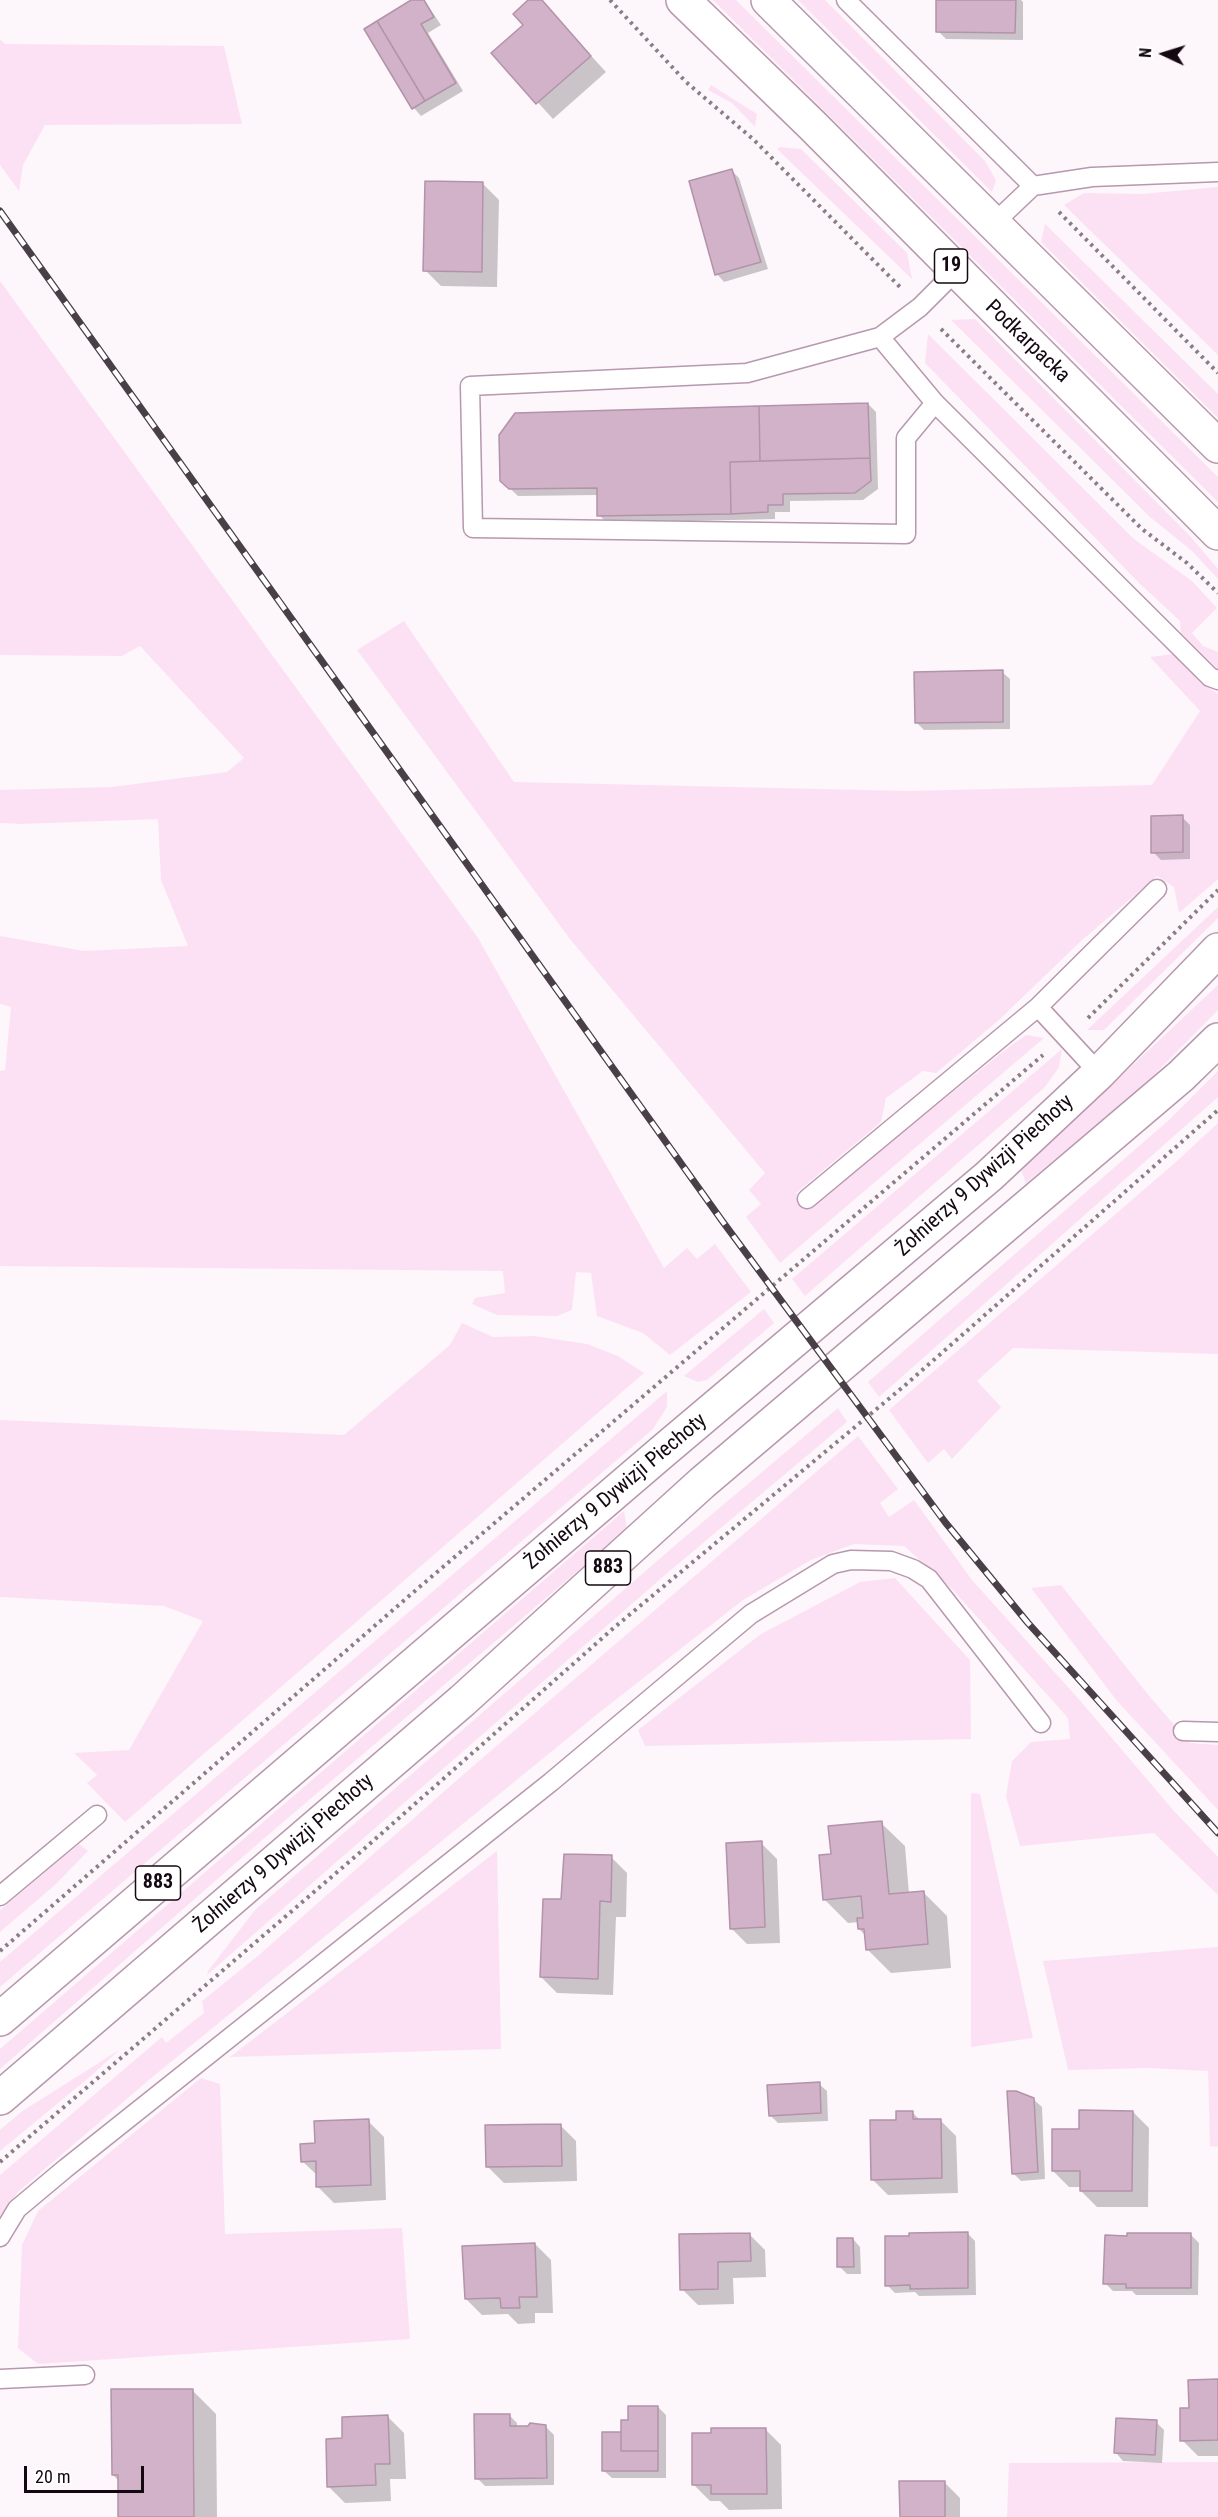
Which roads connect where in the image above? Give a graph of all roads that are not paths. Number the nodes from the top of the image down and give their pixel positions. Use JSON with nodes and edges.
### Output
{"nodes":[{"id":1,"x":683,"y":0,"type":"edge"},
{"id":2,"x":768,"y":0,"type":"edge"},
{"id":3,"x":846,"y":0,"type":"edge"},
{"id":4,"x":1218,"y":172,"type":"edge"},
{"id":5,"x":1034,"y":186,"type":"junction"},
{"id":6,"x":993,"y":224,"type":"junction"},
{"id":7,"x":956,"y":271,"type":"junction"},
{"id":8,"x":880,"y":337,"type":"junction"},
{"id":9,"x":935,"y":403,"type":"junction"},
{"id":10,"x":1218,"y":446,"type":"edge"},
{"id":11,"x":1218,"y":533,"type":"edge"},
{"id":12,"x":1218,"y":680,"type":"edge"},
{"id":13,"x":1158,"y":889,"type":"dead end"},
{"id":14,"x":1218,"y":950,"type":"edge"},
{"id":15,"x":1038,"y":1008,"type":"junction"},
{"id":16,"x":1218,"y":1040,"type":"edge"},
{"id":17,"x":1099,"y":1073,"type":"junction"},
{"id":18,"x":807,"y":1199,"type":"dead end"},
{"id":19,"x":1041,"y":1723,"type":"dead end"},
{"id":20,"x":1183,"y":1731,"type":"dead end"},
{"id":21,"x":1218,"y":1732,"type":"edge"},
{"id":22,"x":97,"y":1815,"type":"dead end"},
{"id":23,"x":0,"y":1896,"type":"edge"},
{"id":24,"x":0,"y":2019,"type":"edge"},
{"id":25,"x":0,"y":2098,"type":"edge"},
{"id":26,"x":0,"y":2237,"type":"edge"},
{"id":27,"x":86,"y":2375,"type":"dead end"},
{"id":28,"x":0,"y":2379,"type":"edge"}],
"edges":[{"from":1,"to":7,"type":"main road","name":"Podkarpacka","number":"19"},
{"from":2,"to":6,"type":"main road"},
{"from":3,"to":5,"type":"lane"},
{"from":4,"to":5,"type":"lane"},
{"from":5,"to":6,"type":"lane"},
{"from":6,"to":10,"type":"main road"},
{"from":7,"to":8,"type":"lane"},
{"from":7,"to":11,"type":"main road","name":"Podkarpacka","number":"19"},
{"from":8,"to":9,"type":"lane"},
{"from":8,"to":9,"type":"lane"},
{"from":9,"to":12,"type":"lane"},
{"from":13,"to":15,"type":"lane"},
{"from":14,"to":17,"type":"main road","name":"Żołnierzy 9 Dywizji Piechoty","number":"883"},
{"from":15,"to":17,"type":"lane"},
{"from":15,"to":18,"type":"lane"},
{"from":16,"to":25,"type":"main road","name":"Żołnierzy 9 Dywizji Piechoty","number":"883"},
{"from":17,"to":24,"type":"main road","name":"Żołnierzy 9 Dywizji Piechoty","number":"883"},
{"from":19,"to":26,"type":"lane"},
{"from":20,"to":21,"type":"lane"},
{"from":22,"to":23,"type":"lane"},
{"from":27,"to":28,"type":"lane"}]}
